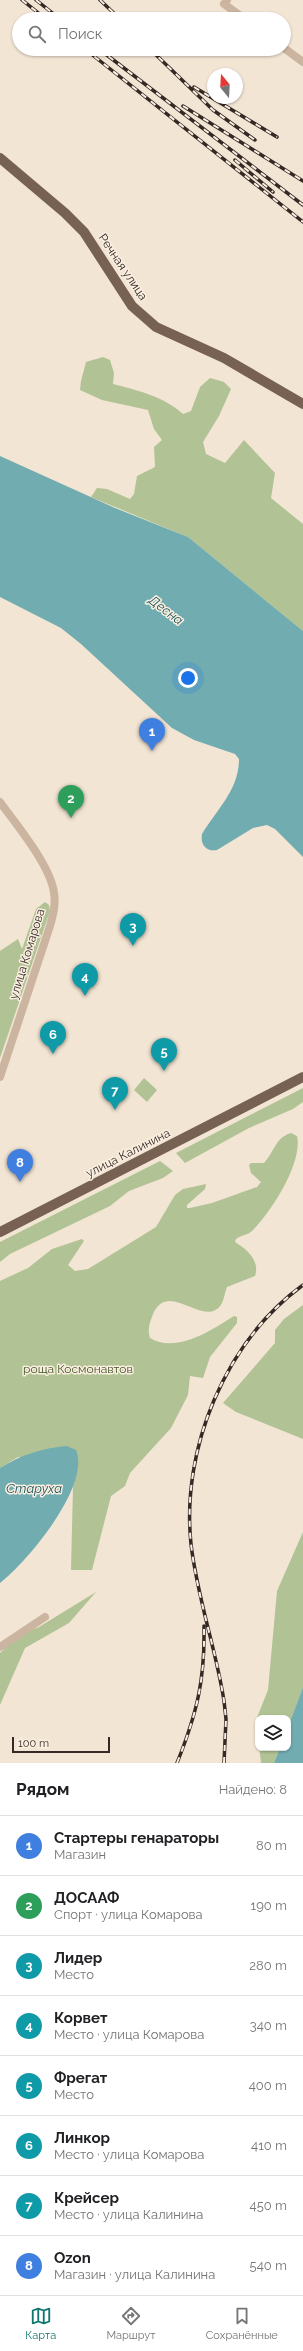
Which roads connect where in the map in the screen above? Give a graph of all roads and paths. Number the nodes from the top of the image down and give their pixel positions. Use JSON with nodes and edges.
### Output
{"nodes":[{"id":1,"x":226,"y":2,"type":"edge"},
{"id":2,"x":237,"y":12,"type":"edge"},
{"id":3,"x":291,"y":53,"type":"edge"},
{"id":4,"x":303,"y":62,"type":"edge"},
{"id":5,"x":0,"y":158,"type":"edge"},
{"id":6,"x":303,"y":404,"type":"edge"},
{"id":7,"x":0,"y":802,"type":"edge"},
{"id":8,"x":0,"y":1077,"type":"edge"},
{"id":9,"x":303,"y":1077,"type":"edge"},
{"id":10,"x":303,"y":1081,"type":"edge"},
{"id":11,"x":268,"y":1096,"type":"junction"},
{"id":12,"x":0,"y":1232,"type":"edge"},
{"id":13,"x":44,"y":1617,"type":"dead end"},
{"id":14,"x":0,"y":1647,"type":"edge"}],
"edges":[{"from":1,"to":2,"type":"street"},
{"from":3,"to":4,"type":"street"},
{"from":5,"to":6,"type":"main road","name":"Речная улица"},
{"from":7,"to":8,"type":"street","name":"улица Комарова"},
{"from":9,"to":11,"type":"main road","name":"улица Калинина"},
{"from":10,"to":11,"type":"main road","name":"улица Калинина"},
{"from":11,"to":12,"type":"main road","name":"улица Калинина"},
{"from":13,"to":14,"type":"street"}]}
